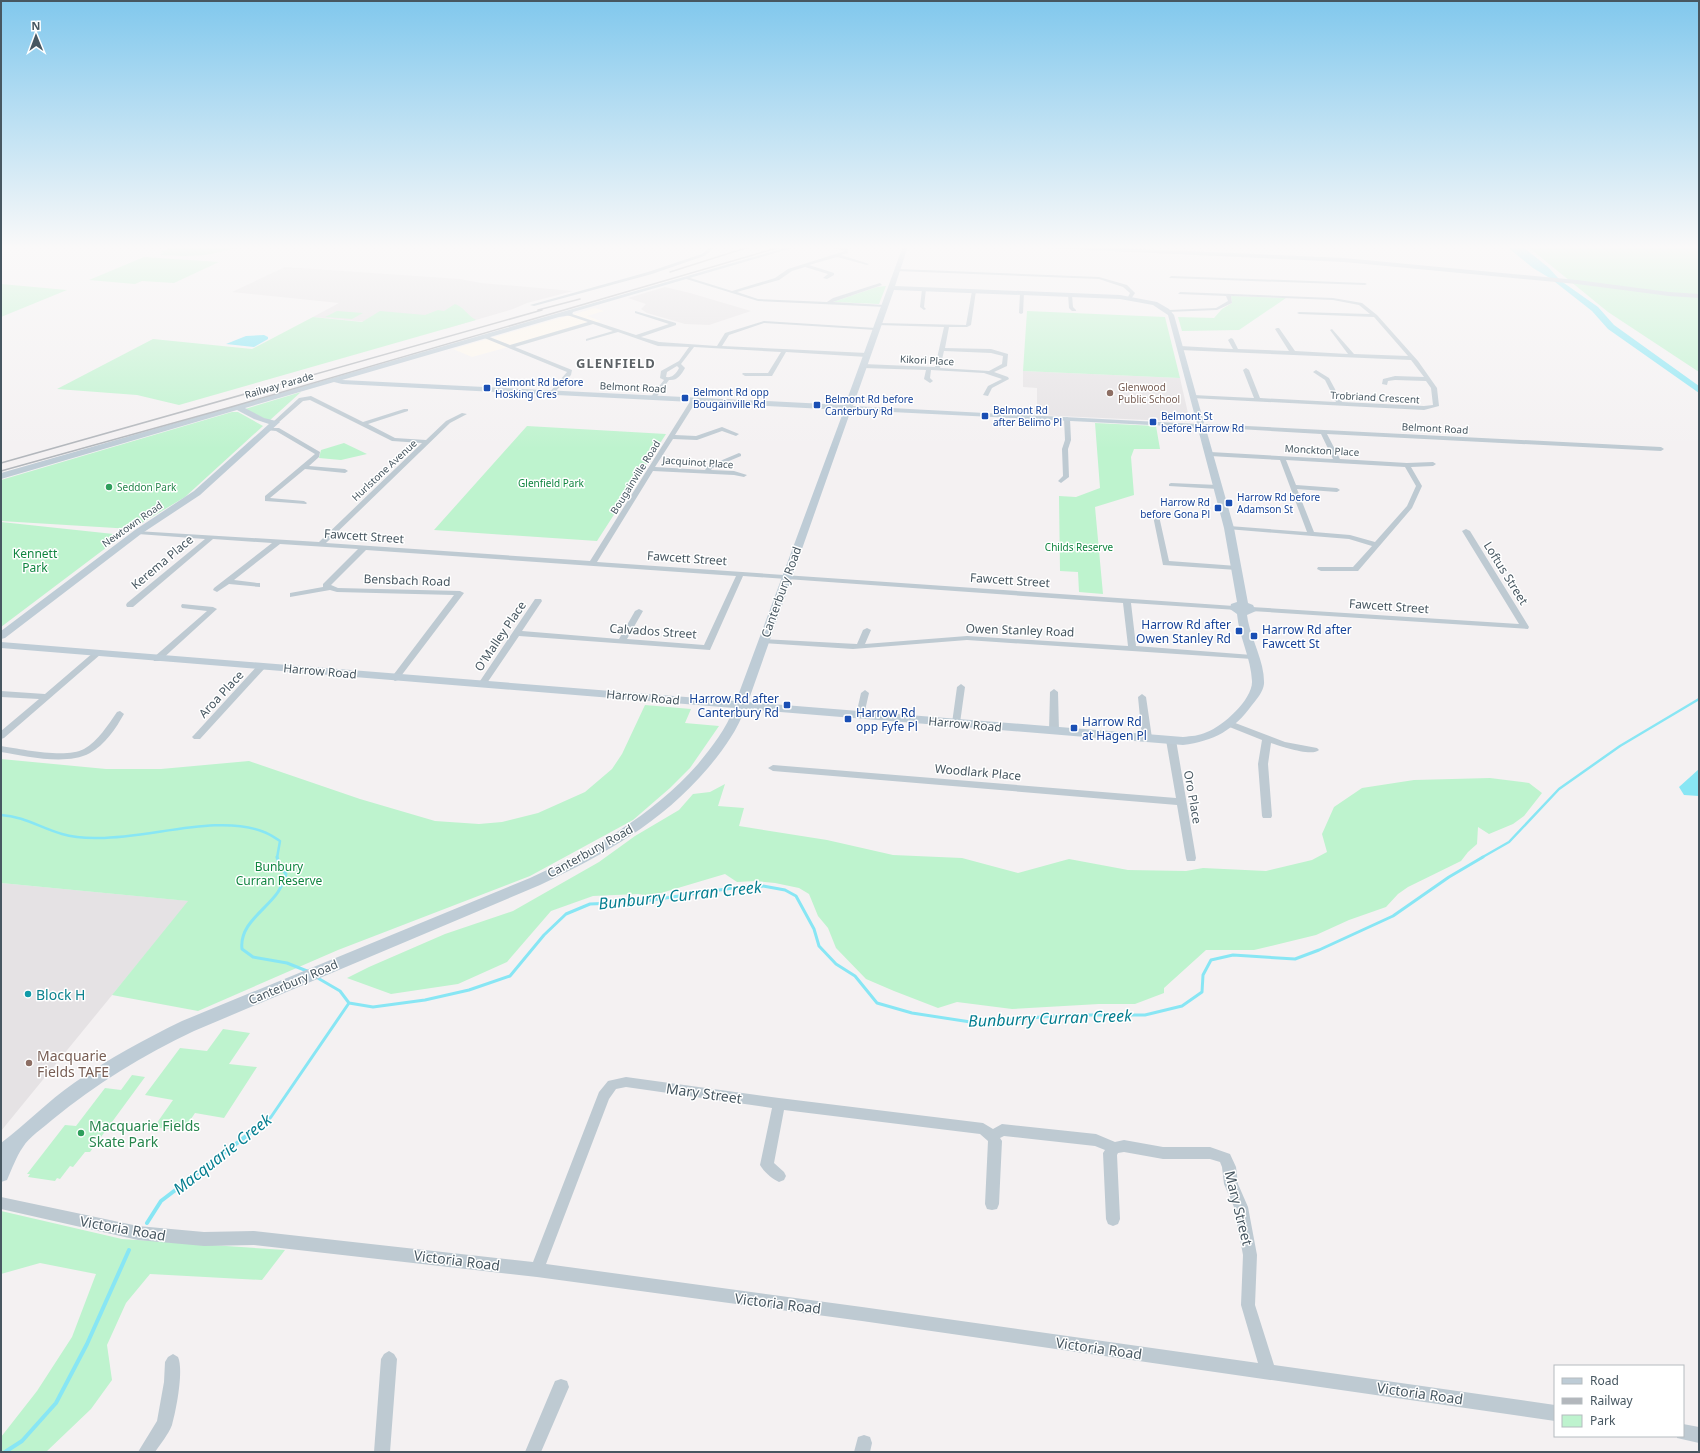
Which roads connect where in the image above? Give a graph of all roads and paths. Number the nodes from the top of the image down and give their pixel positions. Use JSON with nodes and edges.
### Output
{"nodes":[{"id":1,"x":567,"y":314,"type":"joint"},
{"id":2,"x":643,"y":314,"type":"edge"},
{"id":3,"x":881,"y":314,"type":"edge"},
{"id":4,"x":971,"y":314,"type":"edge"},
{"id":5,"x":1170,"y":314,"type":"edge"},
{"id":6,"x":1319,"y":314,"type":"edge"},
{"id":7,"x":1372,"y":314,"type":"edge"},
{"id":8,"x":1375,"y":316,"type":"junction"},
{"id":9,"x":593,"y":322,"type":"junction"},
{"id":10,"x":877,"y":326,"type":"junction"},
{"id":11,"x":947,"y":326,"type":"junction"},
{"id":12,"x":1277,"y":329,"type":"dead end"},
{"id":13,"x":1332,"y":330,"type":"dead end"},
{"id":14,"x":617,"y":331,"type":"junction"},
{"id":15,"x":485,"y":337,"type":"junction"},
{"id":16,"x":635,"y":337,"type":"junction"},
{"id":17,"x":588,"y":340,"type":"dead end"},
{"id":18,"x":1231,"y":340,"type":"dead end"},
{"id":19,"x":692,"y":346,"type":"junction"},
{"id":20,"x":510,"y":347,"type":"junction"},
{"id":21,"x":718,"y":348,"type":"junction"},
{"id":22,"x":1180,"y":348,"type":"junction"},
{"id":23,"x":942,"y":349,"type":"junction"},
{"id":24,"x":784,"y":351,"type":"junction"},
{"id":25,"x":1237,"y":351,"type":"junction"},
{"id":26,"x":1293,"y":353,"type":"junction"},
{"id":27,"x":867,"y":355,"type":"junction"},
{"id":28,"x":1354,"y":356,"type":"junction"},
{"id":29,"x":1412,"y":358,"type":"junction"},
{"id":30,"x":677,"y":364,"type":"junction"},
{"id":31,"x":863,"y":366,"type":"junction"},
{"id":32,"x":929,"y":369,"type":"junction"},
{"id":33,"x":938,"y":369,"type":"junction"},
{"id":34,"x":1246,"y":370,"type":"dead end"},
{"id":35,"x":991,"y":372,"type":"junction"},
{"id":36,"x":1316,"y":372,"type":"dead end"},
{"id":37,"x":745,"y":374,"type":"dead end"},
{"id":38,"x":667,"y":379,"type":"junction"},
{"id":39,"x":1428,"y":379,"type":"junction"},
{"id":40,"x":335,"y":380,"type":"junction"},
{"id":41,"x":930,"y":382,"type":"dead end"},
{"id":42,"x":1385,"y":384,"type":"dead end"},
{"id":43,"x":552,"y":393,"type":"junction"},
{"id":44,"x":986,"y":395,"type":"dead end"},
{"id":45,"x":1193,"y":397,"type":"junction"},
{"id":46,"x":653,"y":398,"type":"junction"},
{"id":47,"x":694,"y":400,"type":"junction"},
{"id":48,"x":1258,"y":400,"type":"junction"},
{"id":49,"x":1340,"y":404,"type":"junction"},
{"id":50,"x":239,"y":408,"type":"junction"},
{"id":51,"x":848,"y":408,"type":"junction"},
{"id":52,"x":406,"y":410,"type":"dead end"},
{"id":53,"x":464,"y":414,"type":"dead end"},
{"id":54,"x":1068,"y":419,"type":"junction"},
{"id":55,"x":363,"y":424,"type":"junction"},
{"id":56,"x":272,"y":425,"type":"junction"},
{"id":57,"x":1201,"y":426,"type":"junction"},
{"id":58,"x":1323,"y":432,"type":"junction"},
{"id":59,"x":736,"y":434,"type":"dead end"},
{"id":60,"x":671,"y":437,"type":"junction"},
{"id":61,"x":428,"y":442,"type":"junction"},
{"id":62,"x":1661,"y":449,"type":"dead end"},
{"id":63,"x":1210,"y":454,"type":"junction"},
{"id":64,"x":739,"y":455,"type":"dead end"},
{"id":65,"x":1282,"y":458,"type":"junction"},
{"id":66,"x":1336,"y":460,"type":"junction"},
{"id":67,"x":1432,"y":464,"type":"dead end"},
{"id":68,"x":1407,"y":465,"type":"junction"},
{"id":69,"x":304,"y":467,"type":"junction"},
{"id":70,"x":651,"y":469,"type":"junction"},
{"id":71,"x":345,"y":471,"type":"dead end"},
{"id":72,"x":707,"y":472,"type":"junction"},
{"id":73,"x":744,"y":475,"type":"dead end"},
{"id":74,"x":1,"y":476,"type":"edge"},
{"id":75,"x":1062,"y":481,"type":"dead end"},
{"id":76,"x":1171,"y":484,"type":"dead end"},
{"id":77,"x":1218,"y":487,"type":"junction"},
{"id":78,"x":1294,"y":487,"type":"junction"},
{"id":79,"x":1337,"y":490,"type":"dead end"},
{"id":80,"x":304,"y":503,"type":"dead end"},
{"id":81,"x":1156,"y":516,"type":"dead end"},
{"id":82,"x":1229,"y":528,"type":"junction"},
{"id":83,"x":1466,"y":531,"type":"dead end"},
{"id":84,"x":138,"y":532,"type":"junction"},
{"id":85,"x":1311,"y":533,"type":"junction"},
{"id":86,"x":211,"y":537,"type":"junction"},
{"id":87,"x":278,"y":542,"type":"junction"},
{"id":88,"x":320,"y":545,"type":"junction"},
{"id":89,"x":1376,"y":545,"type":"junction"},
{"id":90,"x":364,"y":548,"type":"junction"},
{"id":91,"x":592,"y":564,"type":"junction"},
{"id":92,"x":1237,"y":568,"type":"junction"},
{"id":93,"x":1321,"y":569,"type":"dead end"},
{"id":94,"x":740,"y":574,"type":"junction"},
{"id":95,"x":787,"y":577,"type":"junction"},
{"id":96,"x":227,"y":582,"type":"junction"},
{"id":97,"x":257,"y":585,"type":"dead end"},
{"id":98,"x":329,"y":588,"type":"junction"},
{"id":99,"x":217,"y":590,"type":"dead end"},
{"id":100,"x":293,"y":595,"type":"dead end"},
{"id":101,"x":1128,"y":600,"type":"junction"},
{"id":102,"x":538,"y":601,"type":"dead end"},
{"id":103,"x":130,"y":605,"type":"dead end"},
{"id":104,"x":185,"y":606,"type":"dead end"},
{"id":105,"x":1242,"y":609,"type":"junction"},
{"id":106,"x":639,"y":611,"type":"dead end"},
{"id":107,"x":1525,"y":627,"type":"joint"},
{"id":108,"x":867,"y":630,"type":"dead end"},
{"id":109,"x":517,"y":633,"type":"junction"},
{"id":110,"x":1,"y":636,"type":"edge"},
{"id":111,"x":622,"y":641,"type":"junction"},
{"id":112,"x":763,"y":641,"type":"junction"},
{"id":113,"x":1,"y":645,"type":"edge"},
{"id":114,"x":860,"y":646,"type":"junction"},
{"id":115,"x":1132,"y":648,"type":"junction"},
{"id":116,"x":97,"y":654,"type":"junction"},
{"id":117,"x":1252,"y":657,"type":"junction"},
{"id":118,"x":157,"y":658,"type":"junction"},
{"id":119,"x":262,"y":666,"type":"junction"},
{"id":120,"x":395,"y":678,"type":"junction"},
{"id":121,"x":482,"y":684,"type":"junction"},
{"id":122,"x":961,"y":687,"type":"dead end"},
{"id":123,"x":1054,"y":692,"type":"dead end"},
{"id":124,"x":865,"y":693,"type":"dead end"},
{"id":125,"x":1,"y":694,"type":"edge"},
{"id":126,"x":46,"y":697,"type":"junction"},
{"id":127,"x":1142,"y":698,"type":"dead end"},
{"id":128,"x":741,"y":705,"type":"junction"},
{"id":129,"x":120,"y":714,"type":"dead end"},
{"id":130,"x":860,"y":715,"type":"junction"},
{"id":131,"x":956,"y":724,"type":"junction"},
{"id":132,"x":1230,"y":724,"type":"junction"},
{"id":133,"x":1054,"y":731,"type":"junction"},
{"id":134,"x":1,"y":736,"type":"edge"},
{"id":135,"x":198,"y":737,"type":"dead end"},
{"id":136,"x":1147,"y":738,"type":"junction"},
{"id":137,"x":1171,"y":740,"type":"junction"},
{"id":138,"x":1267,"y":740,"type":"junction"},
{"id":139,"x":1,"y":749,"type":"edge"},
{"id":140,"x":1314,"y":750,"type":"dead end"},
{"id":141,"x":773,"y":768,"type":"dead end"},
{"id":142,"x":1180,"y":802,"type":"junction"},
{"id":143,"x":1267,"y":816,"type":"dead end"},
{"id":144,"x":1191,"y":858,"type":"dead end"},
{"id":145,"x":779,"y":1104,"type":"junction"},
{"id":146,"x":994,"y":1138,"type":"junction"},
{"id":147,"x":19,"y":1139,"type":"junction"},
{"id":148,"x":1114,"y":1148,"type":"junction"},
{"id":149,"x":1,"y":1154,"type":"edge"},
{"id":150,"x":1,"y":1174,"type":"edge"},
{"id":151,"x":780,"y":1176,"type":"dead end"},
{"id":152,"x":1,"y":1203,"type":"edge"},
{"id":153,"x":992,"y":1204,"type":"dead end"},
{"id":154,"x":1112,"y":1219,"type":"dead end"},
{"id":155,"x":537,"y":1270,"type":"junction"},
{"id":156,"x":389,"y":1359,"type":"dead end"},
{"id":157,"x":173,"y":1362,"type":"dead end"},
{"id":158,"x":1269,"y":1372,"type":"junction"},
{"id":159,"x":562,"y":1387,"type":"dead end"},
{"id":160,"x":1554,"y":1413,"type":"edge"},
{"id":161,"x":1684,"y":1432,"type":"edge"},
{"id":162,"x":1699,"y":1435,"type":"edge"},
{"id":163,"x":146,"y":1452,"type":"edge"},
{"id":164,"x":382,"y":1452,"type":"edge"},
{"id":165,"x":532,"y":1452,"type":"edge"}],
"edges":[{"from":1,"to":9,"type":"street"},
{"from":1,"to":15,"type":"street","name":"Railway Parade"},
{"from":2,"to":16,"type":"street"},
{"from":3,"to":10,"type":"street","name":"Canterbury Road"},
{"from":4,"to":11,"type":"street"},
{"from":5,"to":22,"type":"street","name":"Harrow Road"},
{"from":6,"to":8,"type":"street"},
{"from":7,"to":8,"type":"street","name":"Trobriand Crescent"},
{"from":8,"to":29,"type":"street","name":"Trobriand Crescent"},
{"from":9,"to":14,"type":"street"},
{"from":9,"to":20,"type":"street"},
{"from":10,"to":11,"type":"street"},
{"from":10,"to":21,"type":"street"},
{"from":10,"to":27,"type":"street","name":"Canterbury Road"},
{"from":11,"to":23,"type":"street"},
{"from":12,"to":26,"type":"street"},
{"from":13,"to":28,"type":"street"},
{"from":14,"to":16,"type":"street"},
{"from":14,"to":17,"type":"street"},
{"from":15,"to":20,"type":"street"},
{"from":15,"to":40,"type":"street","name":"Railway Parade"},
{"from":16,"to":19,"type":"street"},
{"from":18,"to":25,"type":"street"},
{"from":19,"to":21,"type":"street"},
{"from":19,"to":30,"type":"street"},
{"from":20,"to":43,"type":"street"},
{"from":21,"to":24,"type":"street"},
{"from":22,"to":25,"type":"street"},
{"from":22,"to":45,"type":"street","name":"Harrow Road"},
{"from":23,"to":33,"type":"street"},
{"from":23,"to":35,"type":"street"},
{"from":24,"to":27,"type":"street"},
{"from":24,"to":37,"type":"street"},
{"from":25,"to":26,"type":"street"},
{"from":26,"to":28,"type":"street"},
{"from":27,"to":31,"type":"street","name":"Canterbury Road"},
{"from":28,"to":29,"type":"street"},
{"from":29,"to":39,"type":"street","name":"Trobriand Crescent"},
{"from":30,"to":38,"type":"street"},
{"from":30,"to":38,"type":"street"},
{"from":31,"to":32,"type":"street","name":"Kikori Place"},
{"from":31,"to":51,"type":"street","name":"Canterbury Road"},
{"from":32,"to":33,"type":"street","name":"Kikori Place"},
{"from":32,"to":41,"type":"street"},
{"from":33,"to":35,"type":"street","name":"Kikori Place"},
{"from":34,"to":48,"type":"street"},
{"from":35,"to":44,"type":"street"},
{"from":36,"to":49,"type":"street"},
{"from":38,"to":46,"type":"street"},
{"from":39,"to":42,"type":"street"},
{"from":39,"to":49,"type":"street","name":"Trobriand Crescent"},
{"from":40,"to":43,"type":"street","name":"Belmont Road"},
{"from":40,"to":50,"type":"street","name":"Railway Parade"},
{"from":43,"to":46,"type":"street","name":"Belmont Road"},
{"from":45,"to":48,"type":"street","name":"Trobriand Crescent"},
{"from":45,"to":57,"type":"street","name":"Harrow Road"},
{"from":46,"to":47,"type":"street","name":"Belmont Road"},
{"from":47,"to":51,"type":"street","name":"Belmont Road"},
{"from":47,"to":60,"type":"street","name":"Bougainville Road"},
{"from":48,"to":49,"type":"street","name":"Trobriand Crescent"},
{"from":50,"to":56,"type":"street"},
{"from":50,"to":74,"type":"street","name":"Railway Parade"},
{"from":51,"to":54,"type":"street","name":"Belmont Road"},
{"from":51,"to":95,"type":"street","name":"Canterbury Road"},
{"from":52,"to":55,"type":"street"},
{"from":53,"to":61,"type":"street","name":"Hurlstone Avenue"},
{"from":54,"to":57,"type":"street","name":"Belmont Road"},
{"from":54,"to":75,"type":"street"},
{"from":55,"to":56,"type":"street","name":"Newtown Road"},
{"from":55,"to":61,"type":"street"},
{"from":56,"to":69,"type":"street"},
{"from":56,"to":84,"type":"street","name":"Newtown Road"},
{"from":57,"to":58,"type":"street","name":"Belmont Road"},
{"from":57,"to":63,"type":"street","name":"Harrow Road"},
{"from":58,"to":62,"type":"street","name":"Belmont Road"},
{"from":58,"to":66,"type":"street"},
{"from":59,"to":60,"type":"street"},
{"from":60,"to":70,"type":"street","name":"Bougainville Road"},
{"from":61,"to":88,"type":"street","name":"Hurlstone Avenue"},
{"from":63,"to":65,"type":"street","name":"Monckton Place"},
{"from":63,"to":77,"type":"street","name":"Harrow Road"},
{"from":64,"to":72,"type":"street"},
{"from":65,"to":66,"type":"street","name":"Monckton Place"},
{"from":65,"to":78,"type":"street"},
{"from":66,"to":68,"type":"street","name":"Monckton Place"},
{"from":67,"to":68,"type":"street","name":"Monckton Place"},
{"from":68,"to":89,"type":"street"},
{"from":69,"to":71,"type":"street"},
{"from":69,"to":80,"type":"street"},
{"from":70,"to":72,"type":"street","name":"Jacquinot Place"},
{"from":70,"to":91,"type":"street","name":"Bougainville Road"},
{"from":72,"to":73,"type":"street","name":"Jacquinot Place"},
{"from":76,"to":77,"type":"street"},
{"from":77,"to":82,"type":"street","name":"Harrow Road"},
{"from":78,"to":79,"type":"street"},
{"from":78,"to":85,"type":"street"},
{"from":81,"to":92,"type":"street"},
{"from":82,"to":85,"type":"street"},
{"from":82,"to":92,"type":"street","name":"Harrow Road"},
{"from":83,"to":107,"type":"street","name":"Loftus Street"},
{"from":84,"to":86,"type":"street","name":"Fawcett Street"},
{"from":84,"to":110,"type":"street","name":"Newtown Road"},
{"from":85,"to":89,"type":"street"},
{"from":86,"to":87,"type":"street","name":"Fawcett Street"},
{"from":86,"to":103,"type":"street","name":"Kerema Place"},
{"from":87,"to":88,"type":"street","name":"Fawcett Street"},
{"from":87,"to":96,"type":"street"},
{"from":88,"to":90,"type":"street","name":"Fawcett Street"},
{"from":89,"to":93,"type":"street"},
{"from":90,"to":91,"type":"street","name":"Fawcett Street"},
{"from":90,"to":98,"type":"street","name":"Bensbach Road"},
{"from":91,"to":94,"type":"street","name":"Fawcett Street"},
{"from":92,"to":105,"type":"street","name":"Harrow Road"},
{"from":94,"to":95,"type":"street","name":"Fawcett Street"},
{"from":94,"to":111,"type":"street","name":"Calvados Street"},
{"from":95,"to":101,"type":"street","name":"Fawcett Street"},
{"from":95,"to":112,"type":"street","name":"Canterbury Road"},
{"from":96,"to":97,"type":"street"},
{"from":96,"to":99,"type":"street"},
{"from":98,"to":100,"type":"street"},
{"from":98,"to":120,"type":"street","name":"Bensbach Road"},
{"from":101,"to":105,"type":"street","name":"Fawcett Street"},
{"from":101,"to":115,"type":"street"},
{"from":102,"to":109,"type":"street","name":"O'Malley Place"},
{"from":104,"to":118,"type":"street"},
{"from":105,"to":107,"type":"street","name":"Fawcett Street"},
{"from":105,"to":117,"type":"street","name":"Harrow Road"},
{"from":106,"to":111,"type":"street"},
{"from":108,"to":114,"type":"street"},
{"from":109,"to":111,"type":"street","name":"Calvados Street"},
{"from":109,"to":121,"type":"street","name":"O'Malley Place"},
{"from":112,"to":114,"type":"street","name":"Owen Stanley Road"},
{"from":112,"to":128,"type":"street","name":"Canterbury Road"},
{"from":113,"to":116,"type":"street","name":"Harrow Road"},
{"from":114,"to":115,"type":"street","name":"Owen Stanley Road"},
{"from":115,"to":117,"type":"street","name":"Owen Stanley Road"},
{"from":116,"to":118,"type":"street","name":"Harrow Road"},
{"from":116,"to":126,"type":"street"},
{"from":117,"to":132,"type":"street","name":"Harrow Road"},
{"from":118,"to":119,"type":"street","name":"Harrow Road"},
{"from":119,"to":120,"type":"street","name":"Harrow Road"},
{"from":119,"to":135,"type":"street","name":"Aroa Place"},
{"from":120,"to":121,"type":"street","name":"Harrow Road"},
{"from":121,"to":128,"type":"street","name":"Harrow Road"},
{"from":122,"to":131,"type":"street"},
{"from":123,"to":133,"type":"street"},
{"from":124,"to":130,"type":"street"},
{"from":125,"to":126,"type":"street"},
{"from":126,"to":134,"type":"street"},
{"from":127,"to":136,"type":"street"},
{"from":128,"to":130,"type":"street","name":"Harrow Road"},
{"from":128,"to":147,"type":"street","name":"Canterbury Road"},
{"from":129,"to":139,"type":"street"},
{"from":130,"to":131,"type":"street","name":"Harrow Road"},
{"from":131,"to":133,"type":"street","name":"Harrow Road"},
{"from":132,"to":137,"type":"street","name":"Harrow Road"},
{"from":132,"to":138,"type":"street"},
{"from":133,"to":136,"type":"street","name":"Harrow Road"},
{"from":136,"to":137,"type":"street","name":"Harrow Road"},
{"from":137,"to":142,"type":"street","name":"Oro Place"},
{"from":138,"to":140,"type":"street"},
{"from":138,"to":143,"type":"street"},
{"from":141,"to":142,"type":"street","name":"Woodlark Place"},
{"from":142,"to":144,"type":"street","name":"Oro Place"},
{"from":145,"to":146,"type":"street","name":"Mary Street"},
{"from":145,"to":151,"type":"street"},
{"from":145,"to":155,"type":"street","name":"Mary Street"},
{"from":146,"to":148,"type":"street","name":"Mary Street"},
{"from":146,"to":153,"type":"street"},
{"from":147,"to":149,"type":"street","name":"Canterbury Road"},
{"from":147,"to":150,"type":"street","name":"Canterbury Road"},
{"from":148,"to":154,"type":"street"},
{"from":148,"to":158,"type":"street","name":"Mary Street"},
{"from":152,"to":155,"type":"street","name":"Victoria Road"},
{"from":155,"to":158,"type":"street","name":"Victoria Road"},
{"from":156,"to":164,"type":"street"},
{"from":157,"to":163,"type":"street"},
{"from":158,"to":160,"type":"street","name":"Victoria Road"},
{"from":159,"to":165,"type":"street"},
{"from":161,"to":162,"type":"street"}]}
